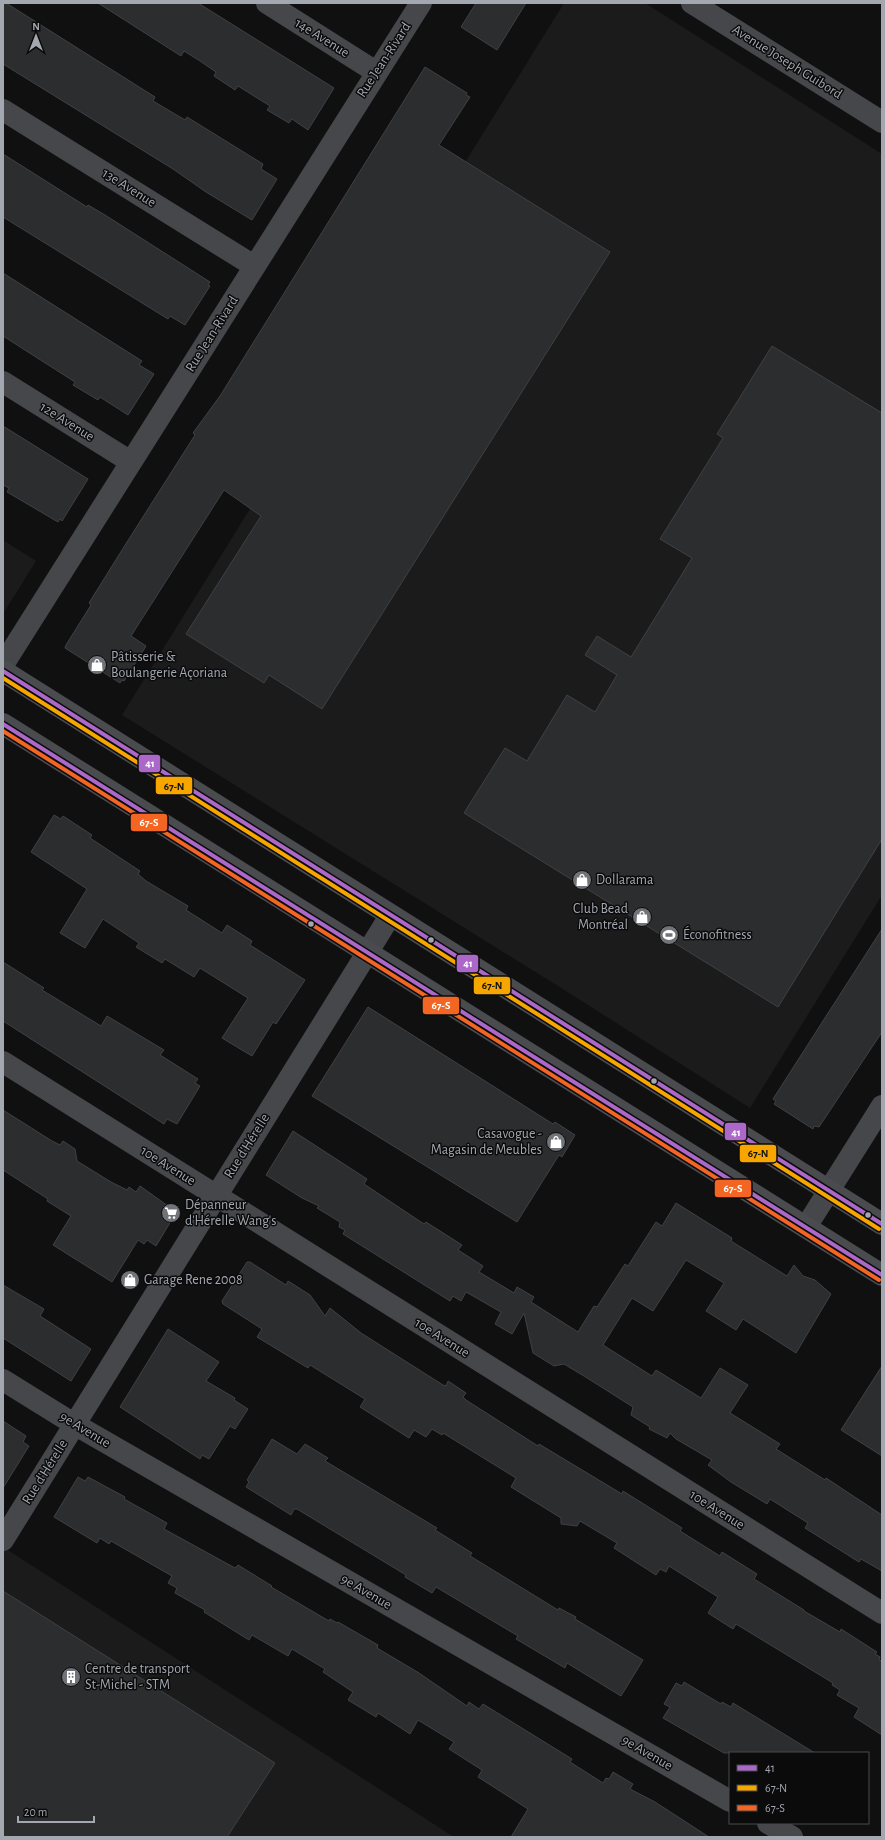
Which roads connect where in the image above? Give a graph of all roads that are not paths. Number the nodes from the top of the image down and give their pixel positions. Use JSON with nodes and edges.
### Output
{"nodes":[{"id":1,"x":267,"y":3,"type":"edge"},
{"id":2,"x":421,"y":3,"type":"edge"},
{"id":3,"x":692,"y":3,"type":"edge"},
{"id":4,"x":376,"y":72,"type":"junction"},
{"id":5,"x":3,"y":110,"type":"edge"},
{"id":6,"x":882,"y":122,"type":"edge"},
{"id":7,"x":254,"y":266,"type":"junction"},
{"id":8,"x":3,"y":382,"type":"edge"},
{"id":9,"x":131,"y":462,"type":"junction"},
{"id":10,"x":3,"y":666,"type":"edge"},
{"id":11,"x":3,"y":671,"type":"edge"},
{"id":12,"x":3,"y":724,"type":"edge"},
{"id":13,"x":390,"y":916,"type":"junction"},
{"id":14,"x":367,"y":952,"type":"junction"},
{"id":15,"x":3,"y":1062,"type":"edge"},
{"id":16,"x":882,"y":1106,"type":"edge"},
{"id":17,"x":829,"y":1191,"type":"junction"},
{"id":18,"x":216,"y":1196,"type":"junction"},
{"id":19,"x":882,"y":1224,"type":"edge"},
{"id":20,"x":806,"y":1228,"type":"junction"},
{"id":21,"x":882,"y":1275,"type":"edge"},
{"id":22,"x":3,"y":1380,"type":"edge"},
{"id":23,"x":74,"y":1424,"type":"junction"},
{"id":24,"x":3,"y":1540,"type":"edge"},
{"id":25,"x":882,"y":1613,"type":"edge"},
{"id":26,"x":729,"y":1800,"type":"edge"},
{"id":27,"x":770,"y":1824,"type":"edge"},
{"id":28,"x":792,"y":1837,"type":"edge"}],
"edges":[{"from":1,"to":4,"type":"street","name":"14e Avenue"},
{"from":2,"to":4,"type":"street","name":"Rue Jean-Rivard"},
{"from":3,"to":6,"type":"street","name":"Avenue Joseph Guibord"},
{"from":4,"to":7,"type":"street","name":"Rue Jean-Rivard"},
{"from":5,"to":7,"type":"street","name":"13e Avenue"},
{"from":7,"to":9,"type":"street","name":"Rue Jean-Rivard"},
{"from":8,"to":9,"type":"street","name":"12e Avenue"},
{"from":9,"to":10,"type":"street","name":"Rue Jean-Rivard"},
{"from":11,"to":13,"type":"main road"},
{"from":12,"to":14,"type":"main road"},
{"from":13,"to":14,"type":"street","name":"Rue d'Hérelle"},
{"from":13,"to":17,"type":"main road"},
{"from":14,"to":18,"type":"street","name":"Rue d'Hérelle"},
{"from":14,"to":20,"type":"main road"},
{"from":15,"to":18,"type":"street","name":"10e Avenue"},
{"from":16,"to":17,"type":"street"},
{"from":17,"to":19,"type":"main road"},
{"from":17,"to":20,"type":"street"},
{"from":18,"to":23,"type":"street","name":"Rue d'Hérelle"},
{"from":18,"to":25,"type":"street","name":"10e Avenue"},
{"from":20,"to":21,"type":"main road"},
{"from":22,"to":23,"type":"street","name":"9e Avenue"},
{"from":23,"to":24,"type":"street","name":"Rue d'Hérelle"},
{"from":23,"to":26,"type":"street","name":"9e Avenue"},
{"from":27,"to":28,"type":"street"}]}
